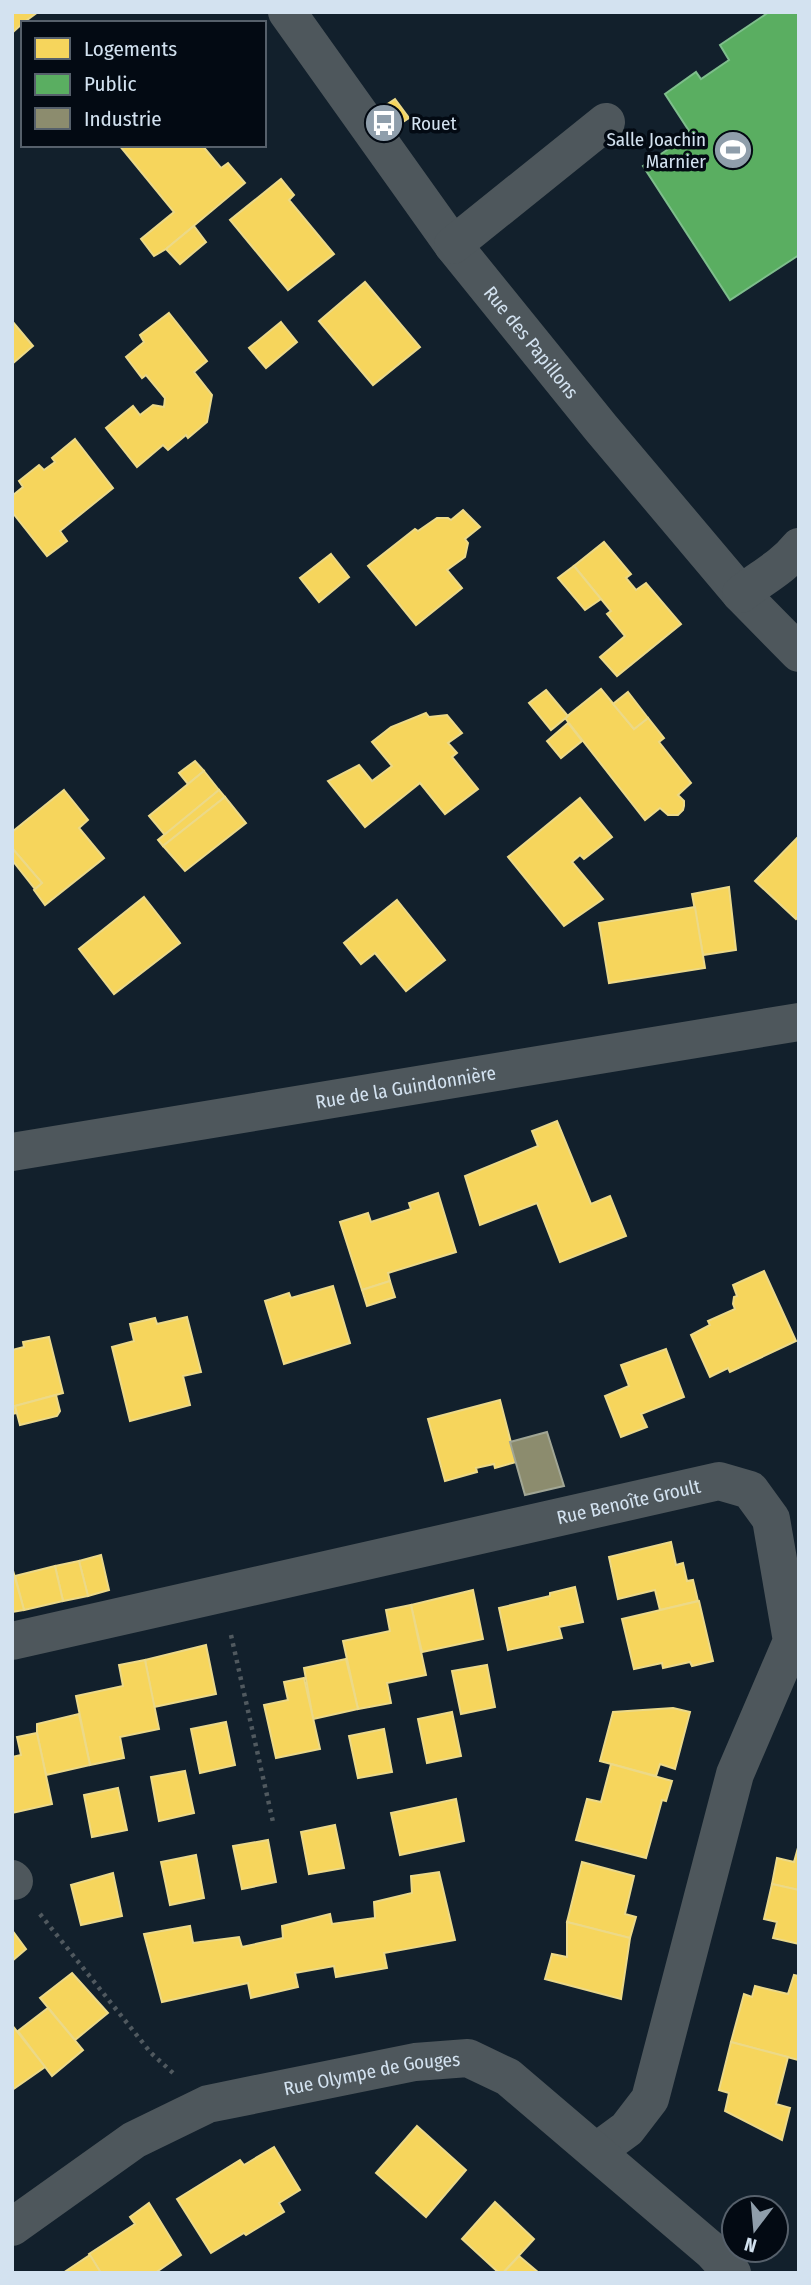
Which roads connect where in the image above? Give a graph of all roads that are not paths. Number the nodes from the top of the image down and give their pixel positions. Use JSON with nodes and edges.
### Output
{"nodes":[{"id":1,"x":287,"y":12,"type":"edge"},
{"id":2,"x":606,"y":122,"type":"dead end"},
{"id":3,"x":453,"y":245,"type":"junction"},
{"id":4,"x":799,"y":547,"type":"edge"},
{"id":5,"x":741,"y":594,"type":"junction"},
{"id":6,"x":799,"y":653,"type":"edge"},
{"id":7,"x":799,"y":1022,"type":"edge"},
{"id":8,"x":12,"y":1152,"type":"edge"},
{"id":9,"x":12,"y":1642,"type":"edge"},
{"id":10,"x":597,"y":2151,"type":"junction"},
{"id":11,"x":12,"y":2227,"type":"edge"},
{"id":12,"x":732,"y":2273,"type":"edge"}],
"edges":[{"from":1,"to":3,"type":"street","name":"Rue des Papillons"},
{"from":2,"to":3,"type":"street"},
{"from":3,"to":5,"type":"street","name":"Rue des Papillons"},
{"from":4,"to":5,"type":"street"},
{"from":5,"to":6,"type":"street","name":"Rue des Papillons"},
{"from":7,"to":8,"type":"street","name":"Rue de la Guindonnière"},
{"from":9,"to":10,"type":"street","name":"Rue Benoîte Groult"},
{"from":10,"to":11,"type":"street","name":"Rue Olympe de Gouges"},
{"from":10,"to":12,"type":"street","name":"Rue Olympe de Gouges"}]}
